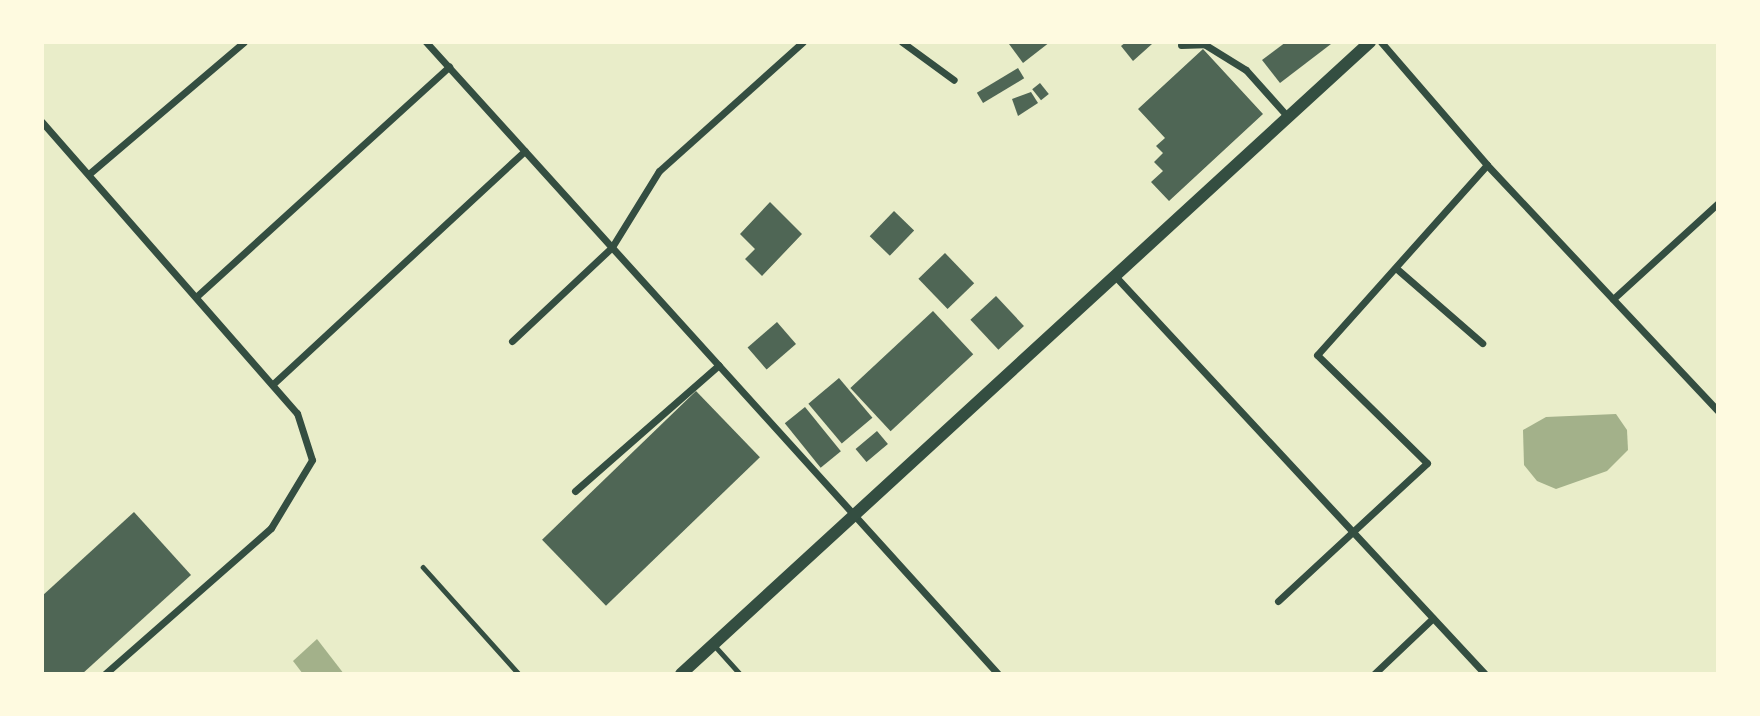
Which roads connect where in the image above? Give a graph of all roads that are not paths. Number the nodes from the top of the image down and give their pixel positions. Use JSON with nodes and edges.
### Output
{"nodes":[{"id":1,"x":244,"y":42,"type":"edge"},
{"id":2,"x":426,"y":42,"type":"edge"},
{"id":3,"x":803,"y":42,"type":"edge"},
{"id":4,"x":902,"y":42,"type":"edge"},
{"id":5,"x":1370,"y":42,"type":"edge"},
{"id":6,"x":1381,"y":42,"type":"edge"},
{"id":7,"x":1181,"y":46,"type":"dead end"},
{"id":8,"x":449,"y":67,"type":"junction"},
{"id":9,"x":954,"y":80,"type":"dead end"},
{"id":10,"x":1288,"y":117,"type":"junction"},
{"id":11,"x":42,"y":122,"type":"edge"},
{"id":12,"x":525,"y":151,"type":"junction"},
{"id":13,"x":1487,"y":165,"type":"junction"},
{"id":14,"x":90,"y":173,"type":"junction"},
{"id":15,"x":1718,"y":203,"type":"edge"},
{"id":16,"x":612,"y":247,"type":"junction"},
{"id":17,"x":1397,"y":269,"type":"junction"},
{"id":18,"x":1115,"y":276,"type":"junction"},
{"id":19,"x":197,"y":296,"type":"junction"},
{"id":20,"x":1613,"y":299,"type":"junction"},
{"id":21,"x":512,"y":341,"type":"dead end"},
{"id":22,"x":1482,"y":343,"type":"dead end"},
{"id":23,"x":719,"y":365,"type":"junction"},
{"id":24,"x":273,"y":384,"type":"junction"},
{"id":25,"x":1718,"y":411,"type":"edge"},
{"id":26,"x":575,"y":491,"type":"dead end"},
{"id":27,"x":855,"y":514,"type":"junction"},
{"id":28,"x":1354,"y":532,"type":"junction"},
{"id":29,"x":423,"y":566,"type":"dead end"},
{"id":30,"x":1278,"y":601,"type":"dead end"},
{"id":31,"x":1433,"y":618,"type":"junction"},
{"id":32,"x":713,"y":645,"type":"junction"},
{"id":33,"x":105,"y":674,"type":"edge"},
{"id":34,"x":519,"y":674,"type":"edge"},
{"id":35,"x":681,"y":674,"type":"edge"},
{"id":36,"x":740,"y":674,"type":"edge"},
{"id":37,"x":998,"y":674,"type":"edge"},
{"id":38,"x":1374,"y":674,"type":"edge"},
{"id":39,"x":1485,"y":674,"type":"edge"}],
"edges":[{"from":1,"to":14,"type":"street"},
{"from":2,"to":8,"type":"street"},
{"from":3,"to":16,"type":"street"},
{"from":4,"to":9,"type":"street"},
{"from":5,"to":10,"type":"street"},
{"from":6,"to":13,"type":"street"},
{"from":7,"to":10,"type":"street"},
{"from":8,"to":12,"type":"street"},
{"from":8,"to":19,"type":"street"},
{"from":10,"to":18,"type":"street"},
{"from":11,"to":14,"type":"street"},
{"from":12,"to":16,"type":"street"},
{"from":12,"to":24,"type":"street"},
{"from":13,"to":17,"type":"street"},
{"from":13,"to":20,"type":"street"},
{"from":14,"to":19,"type":"street"},
{"from":15,"to":20,"type":"street"},
{"from":16,"to":21,"type":"street"},
{"from":16,"to":23,"type":"street"},
{"from":17,"to":22,"type":"street"},
{"from":17,"to":28,"type":"street"},
{"from":18,"to":27,"type":"street"},
{"from":18,"to":28,"type":"street"},
{"from":19,"to":24,"type":"street"},
{"from":20,"to":25,"type":"street"},
{"from":23,"to":26,"type":"street"},
{"from":23,"to":27,"type":"street"},
{"from":24,"to":33,"type":"street"},
{"from":27,"to":32,"type":"street"},
{"from":27,"to":37,"type":"street"},
{"from":28,"to":30,"type":"street"},
{"from":28,"to":31,"type":"street"},
{"from":29,"to":34,"type":"lane"},
{"from":31,"to":38,"type":"street"},
{"from":31,"to":39,"type":"street"},
{"from":32,"to":35,"type":"street"},
{"from":32,"to":36,"type":"lane"}]}
